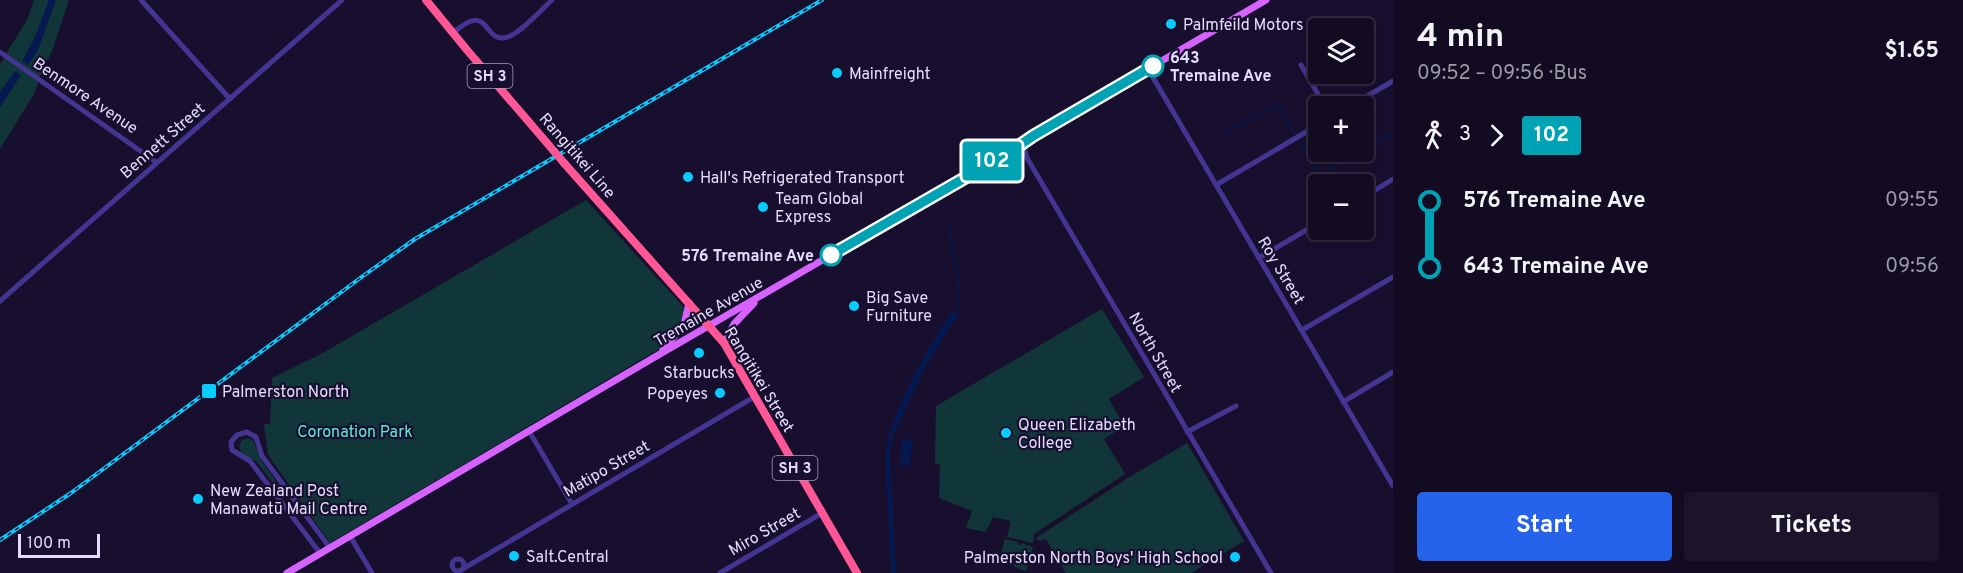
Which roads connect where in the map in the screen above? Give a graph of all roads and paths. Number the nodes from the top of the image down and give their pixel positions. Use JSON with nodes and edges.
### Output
{"nodes":[{"id":1,"x":141,"y":0,"type":"edge"},
{"id":2,"x":342,"y":0,"type":"edge"},
{"id":3,"x":552,"y":0,"type":"edge"},
{"id":4,"x":1266,"y":0,"type":"edge"},
{"id":5,"x":425,"y":1,"type":"edge"},
{"id":6,"x":453,"y":33,"type":"junction"},
{"id":7,"x":0,"y":52,"type":"edge"},
{"id":8,"x":1301,"y":65,"type":"dead end"},
{"id":9,"x":1148,"y":69,"type":"junction"},
{"id":10,"x":1393,"y":81,"type":"edge"},
{"id":11,"x":1319,"y":96,"type":"edge"},
{"id":12,"x":1367,"y":96,"type":"edge"},
{"id":13,"x":230,"y":99,"type":"junction"},
{"id":14,"x":1308,"y":131,"type":"edge"},
{"id":15,"x":1023,"y":143,"type":"junction"},
{"id":16,"x":156,"y":162,"type":"junction"},
{"id":17,"x":1393,"y":179,"type":"edge"},
{"id":18,"x":1216,"y":184,"type":"junction"},
{"id":19,"x":1374,"y":190,"type":"edge"},
{"id":20,"x":1308,"y":229,"type":"edge"},
{"id":21,"x":1259,"y":258,"type":"junction"},
{"id":22,"x":1393,"y":277,"type":"edge"},
{"id":23,"x":760,"y":297,"type":"junction"},
{"id":24,"x":0,"y":301,"type":"edge"},
{"id":25,"x":689,"y":303,"type":"junction"},
{"id":26,"x":710,"y":326,"type":"junction"},
{"id":27,"x":1302,"y":330,"type":"junction"},
{"id":28,"x":724,"y":343,"type":"junction"},
{"id":29,"x":660,"y":354,"type":"junction"},
{"id":30,"x":1393,"y":372,"type":"edge"},
{"id":31,"x":754,"y":397,"type":"junction"},
{"id":32,"x":1343,"y":402,"type":"junction"},
{"id":33,"x":1236,"y":406,"type":"dead end"},
{"id":34,"x":529,"y":431,"type":"junction"},
{"id":35,"x":1187,"y":432,"type":"junction"},
{"id":36,"x":1392,"y":470,"type":"edge"},
{"id":37,"x":1386,"y":474,"type":"junction"},
{"id":38,"x":1393,"y":486,"type":"edge"},
{"id":39,"x":572,"y":504,"type":"junction"},
{"id":40,"x":822,"y":513,"type":"junction"},
{"id":41,"x":350,"y":536,"type":"junction"},
{"id":42,"x":330,"y":548,"type":"junction"},
{"id":43,"x":321,"y":553,"type":"junction"},
{"id":44,"x":464,"y":563,"type":"junction"},
{"id":45,"x":473,"y":564,"type":"junction"},
{"id":46,"x":461,"y":570,"type":"junction"},
{"id":47,"x":287,"y":573,"type":"edge"},
{"id":48,"x":372,"y":573,"type":"edge"},
{"id":49,"x":720,"y":573,"type":"edge"},
{"id":50,"x":857,"y":573,"type":"edge"},
{"id":51,"x":1271,"y":573,"type":"edge"}],
"edges":[{"from":1,"to":13,"type":"street"},
{"from":2,"to":13,"type":"street","name":"Bennett Street"},
{"from":3,"to":6,"type":"street"},
{"from":4,"to":9,"type":"main road","name":"Tremaine Avenue"},
{"from":5,"to":6,"type":"highway","name":"Rangitikei Line","number":"SH 3"},
{"from":6,"to":25,"type":"highway","name":"Rangitikei Line","number":"SH 3","bridge":true},
{"from":7,"to":16,"type":"street","name":"Benmore Avenue"},
{"from":8,"to":11,"type":"street"},
{"from":9,"to":15,"type":"main road","name":"Tremaine Avenue"},
{"from":9,"to":18,"type":"street","name":"Roy Street"},
{"from":10,"to":12,"type":"street"},
{"from":13,"to":16,"type":"street","name":"Bennett Street"},
{"from":14,"to":18,"type":"street"},
{"from":15,"to":23,"type":"main road","name":"Tremaine Avenue"},
{"from":15,"to":35,"type":"street","name":"North Street"},
{"from":16,"to":24,"type":"street","name":"Bennett Street"},
{"from":17,"to":19,"type":"street"},
{"from":18,"to":21,"type":"street","name":"Roy Street"},
{"from":20,"to":21,"type":"street"},
{"from":21,"to":27,"type":"street","name":"Roy Street"},
{"from":22,"to":27,"type":"street"},
{"from":23,"to":26,"type":"main road","name":"Tremaine Avenue"},
{"from":23,"to":28,"type":"main road"},
{"from":25,"to":26,"type":"highway","name":"Rangitikei Line","number":"SH 3"},
{"from":25,"to":29,"type":"main road"},
{"from":26,"to":28,"type":"highway","name":"Rangitikei Street","number":"SH 3"},
{"from":26,"to":29,"type":"main road","name":"Tremaine Avenue"},
{"from":27,"to":32,"type":"street","name":"Roy Street"},
{"from":28,"to":31,"type":"highway","name":"Rangitikei Street","number":"SH 3"},
{"from":29,"to":34,"type":"main road","name":"Tremaine Avenue"},
{"from":30,"to":32,"type":"street"},
{"from":31,"to":39,"type":"street","name":"Matipo Street"},
{"from":31,"to":40,"type":"highway","name":"Rangitikei Street","number":"SH 3"},
{"from":32,"to":37,"type":"street","name":"Roy Street"},
{"from":33,"to":35,"type":"street"},
{"from":34,"to":39,"type":"street"},
{"from":34,"to":41,"type":"main road","name":"Tremaine Avenue"},
{"from":35,"to":51,"type":"street","name":"North Street"},
{"from":36,"to":37,"type":"street"},
{"from":37,"to":38,"type":"street","name":"Roy Street"},
{"from":39,"to":45,"type":"street","name":"Matipo Street"},
{"from":40,"to":49,"type":"street","name":"Miro Street"},
{"from":40,"to":50,"type":"highway","name":"Rangitikei Street","number":"SH 3"},
{"from":41,"to":42,"type":"main road","name":"Tremaine Avenue"},
{"from":41,"to":48,"type":"street"},
{"from":42,"to":43,"type":"main road","name":"Tremaine Avenue"},
{"from":42,"to":43,"type":"street"},
{"from":43,"to":47,"type":"main road","name":"Tremaine Avenue"},
{"from":44,"to":45,"type":"street"},
{"from":44,"to":46,"type":"street"},
{"from":44,"to":46,"type":"street"},
{"from":45,"to":46,"type":"street","name":"Matipo Street"}]}
